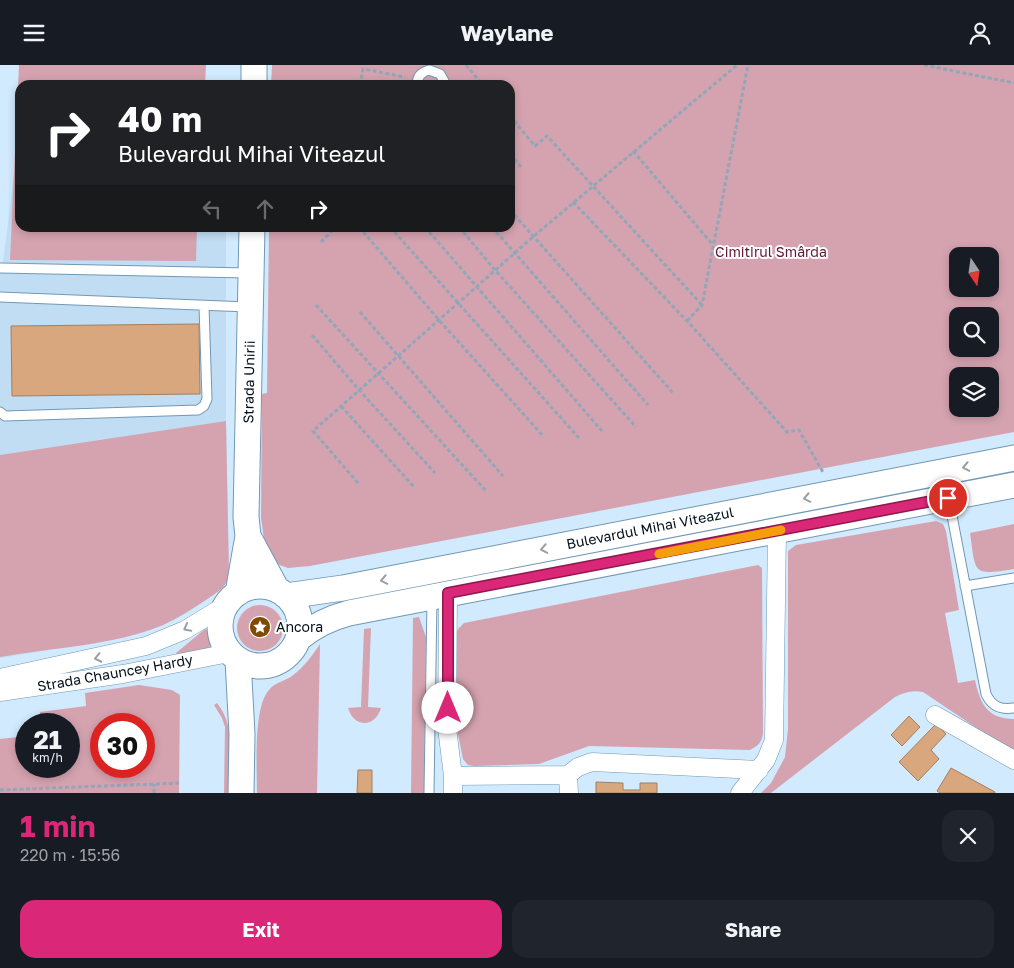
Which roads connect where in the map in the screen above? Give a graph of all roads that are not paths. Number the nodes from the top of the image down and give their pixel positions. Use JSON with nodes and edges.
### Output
{"nodes":[{"id":1,"x":254,"y":65,"type":"edge"},
{"id":2,"x":432,"y":67,"type":"edge"},
{"id":3,"x":254,"y":80,"type":"edge"},
{"id":4,"x":419,"y":80,"type":"edge"},
{"id":5,"x":442,"y":80,"type":"edge"},
{"id":6,"x":252,"y":232,"type":"edge"},
{"id":7,"x":0,"y":268,"type":"edge"},
{"id":8,"x":251,"y":273,"type":"junction"},
{"id":9,"x":0,"y":297,"type":"edge"},
{"id":10,"x":204,"y":306,"type":"junction"},
{"id":11,"x":251,"y":307,"type":"junction"},
{"id":12,"x":0,"y":413,"type":"edge"},
{"id":13,"x":1014,"y":458,"type":"edge"},
{"id":14,"x":1014,"y":485,"type":"edge"},
{"id":15,"x":948,"y":498,"type":"junction"},
{"id":16,"x":777,"y":531,"type":"junction"},
{"id":17,"x":248,"y":536,"type":"junction"},
{"id":18,"x":1014,"y":578,"type":"edge"},
{"id":19,"x":965,"y":586,"type":"junction"},
{"id":20,"x":282,"y":593,"type":"junction"},
{"id":21,"x":440,"y":595,"type":"junction"},
{"id":22,"x":232,"y":599,"type":"junction"},
{"id":23,"x":299,"y":638,"type":"junction"},
{"id":24,"x":234,"y":657,"type":"junction"},
{"id":25,"x":266,"y":667,"type":"junction"},
{"id":26,"x":0,"y":678,"type":"edge"},
{"id":27,"x":0,"y":692,"type":"edge"},
{"id":28,"x":1014,"y":708,"type":"edge"},
{"id":29,"x":935,"y":715,"type":"dead end"},
{"id":30,"x":242,"y":734,"type":"junction"},
{"id":31,"x":1014,"y":760,"type":"edge"},
{"id":32,"x":759,"y":770,"type":"junction"},
{"id":33,"x":568,"y":775,"type":"junction"},
{"id":34,"x":453,"y":785,"type":"edge"},
{"id":35,"x":241,"y":793,"type":"edge"},
{"id":36,"x":429,"y":793,"type":"edge"},
{"id":37,"x":569,"y":793,"type":"edge"},
{"id":38,"x":740,"y":793,"type":"edge"}],
"edges":[{"from":1,"to":3,"type":"main road"},
{"from":2,"to":4,"type":"lane"},
{"from":2,"to":5,"type":"lane"},
{"from":6,"to":8,"type":"main road","name":"Strada Unirii"},
{"from":7,"to":8,"type":"lane"},
{"from":8,"to":11,"type":"main road","name":"Strada Unirii"},
{"from":9,"to":10,"type":"lane"},
{"from":10,"to":11,"type":"lane"},
{"from":10,"to":12,"type":"lane"},
{"from":11,"to":17,"type":"main road","name":"Strada Unirii"},
{"from":13,"to":20,"type":"main road","name":"Bulevardul Mihai Viteazul","one_way":true},
{"from":14,"to":15,"type":"main road","name":"Bulevardul Mihai Viteazul"},
{"from":15,"to":16,"type":"main road","name":"Bulevardul Mihai Viteazul"},
{"from":15,"to":19,"type":"lane"},
{"from":16,"to":21,"type":"main road","name":"Bulevardul Mihai Viteazul"},
{"from":16,"to":32,"type":"street"},
{"from":17,"to":20,"type":"main road","name":"Strada Unirii"},
{"from":17,"to":22,"type":"main road","name":"Strada Unirii"},
{"from":18,"to":19,"type":"lane"},
{"from":19,"to":28,"type":"lane"},
{"from":20,"to":22,"type":"main road"},
{"from":20,"to":23,"type":"main road"},
{"from":21,"to":23,"type":"main road","name":"Bulevardul Mihai Viteazul"},
{"from":21,"to":34,"type":"street"},
{"from":21,"to":36,"type":"lane"},
{"from":22,"to":24,"type":"main road"},
{"from":22,"to":26,"type":"street","name":"Strada Chauncey Hardy","one_way":true},
{"from":23,"to":25,"type":"main road"},
{"from":24,"to":25,"type":"main road"},
{"from":24,"to":27,"type":"street","name":"Strada Chauncey Hardy"},
{"from":24,"to":30,"type":"main road"},
{"from":25,"to":30,"type":"main road"},
{"from":29,"to":31,"type":"street"},
{"from":30,"to":35,"type":"main road"},
{"from":32,"to":33,"type":"street"},
{"from":32,"to":38,"type":"street"},
{"from":33,"to":34,"type":"street"},
{"from":33,"to":37,"type":"street"}]}
